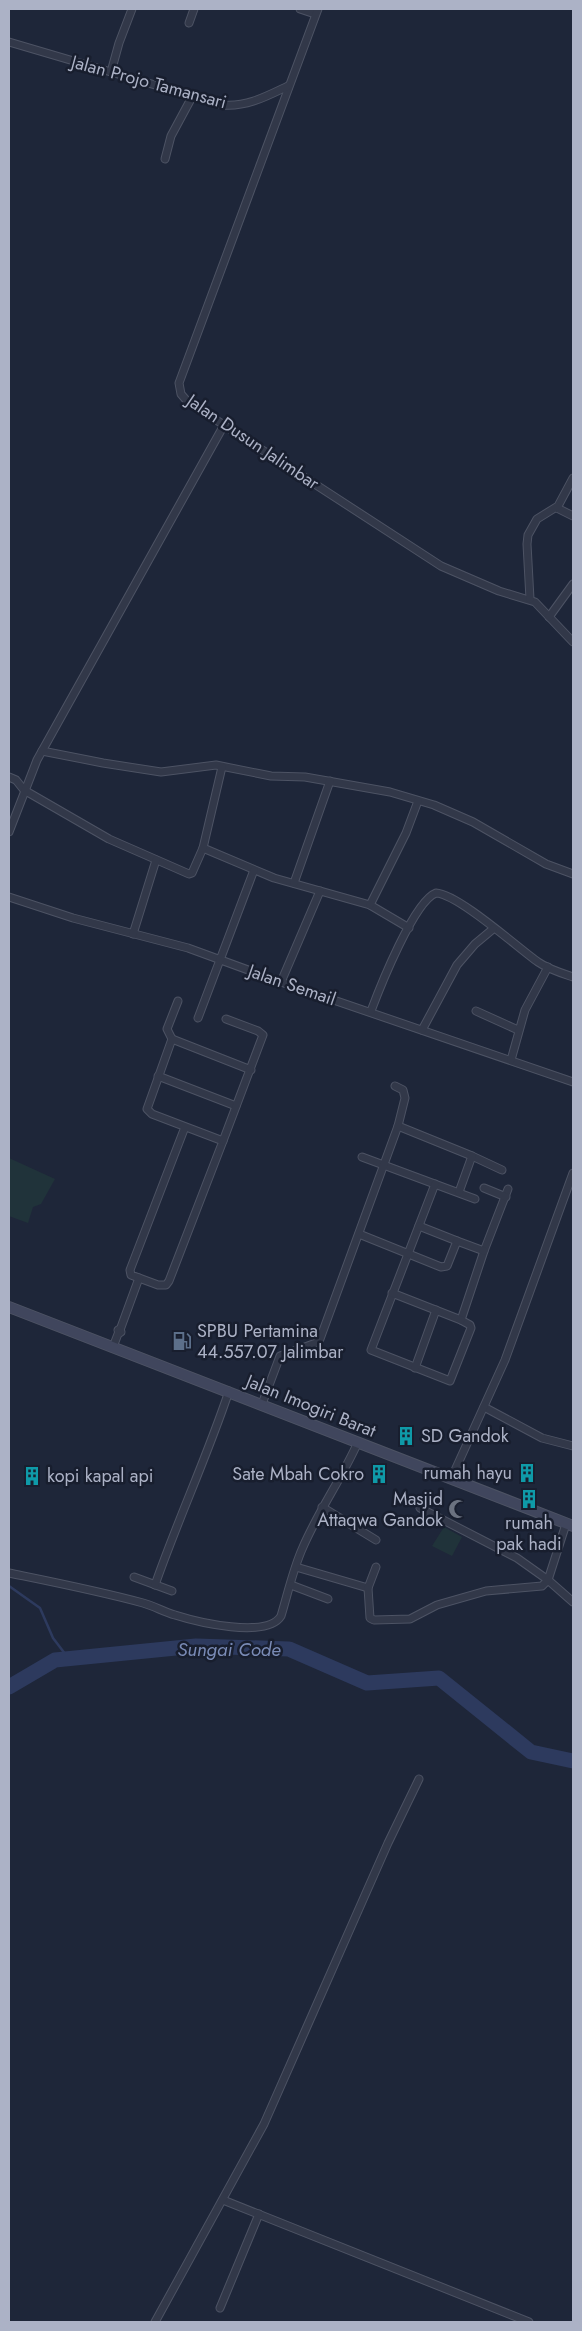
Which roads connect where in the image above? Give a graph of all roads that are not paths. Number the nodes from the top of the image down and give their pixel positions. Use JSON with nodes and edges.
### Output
{"nodes":[{"id":1,"x":132,"y":9,"type":"edge"},
{"id":2,"x":194,"y":9,"type":"edge"},
{"id":3,"x":300,"y":9,"type":"edge"},
{"id":4,"x":317,"y":12,"type":"edge"},
{"id":5,"x":189,"y":22,"type":"dead end"},
{"id":6,"x":9,"y":42,"type":"edge"},
{"id":7,"x":111,"y":72,"type":"junction"},
{"id":8,"x":288,"y":86,"type":"junction"},
{"id":9,"x":192,"y":97,"type":"junction"},
{"id":10,"x":165,"y":158,"type":"dead end"},
{"id":11,"x":224,"y":425,"type":"junction"},
{"id":12,"x":573,"y":478,"type":"edge"},
{"id":13,"x":556,"y":508,"type":"junction"},
{"id":14,"x":573,"y":516,"type":"edge"},
{"id":15,"x":573,"y":584,"type":"edge"},
{"id":16,"x":530,"y":598,"type":"junction"},
{"id":17,"x":550,"y":617,"type":"junction"},
{"id":18,"x":573,"y":642,"type":"edge"},
{"id":19,"x":42,"y":751,"type":"junction"},
{"id":20,"x":222,"y":766,"type":"junction"},
{"id":21,"x":9,"y":777,"type":"edge"},
{"id":22,"x":330,"y":780,"type":"junction"},
{"id":23,"x":24,"y":790,"type":"junction"},
{"id":24,"x":418,"y":801,"type":"junction"},
{"id":25,"x":9,"y":832,"type":"edge"},
{"id":26,"x":203,"y":848,"type":"junction"},
{"id":27,"x":156,"y":860,"type":"junction"},
{"id":28,"x":254,"y":870,"type":"junction"},
{"id":29,"x":573,"y":874,"type":"edge"},
{"id":30,"x":294,"y":883,"type":"junction"},
{"id":31,"x":320,"y":891,"type":"junction"},
{"id":32,"x":9,"y":897,"type":"edge"},
{"id":33,"x":370,"y":905,"type":"junction"},
{"id":34,"x":409,"y":928,"type":"junction"},
{"id":35,"x":493,"y":929,"type":"junction"},
{"id":36,"x":132,"y":934,"type":"junction"},
{"id":37,"x":219,"y":959,"type":"junction"},
{"id":38,"x":548,"y":967,"type":"junction"},
{"id":39,"x":573,"y":977,"type":"edge"},
{"id":40,"x":281,"y":982,"type":"junction"},
{"id":41,"x":178,"y":1000,"type":"dead end"},
{"id":42,"x":371,"y":1011,"type":"junction"},
{"id":43,"x":476,"y":1011,"type":"dead end"},
{"id":44,"x":198,"y":1018,"type":"dead end"},
{"id":45,"x":226,"y":1019,"type":"dead end"},
{"id":46,"x":422,"y":1030,"type":"junction"},
{"id":47,"x":518,"y":1030,"type":"junction"},
{"id":48,"x":172,"y":1040,"type":"junction"},
{"id":49,"x":511,"y":1060,"type":"junction"},
{"id":50,"x":251,"y":1070,"type":"junction"},
{"id":51,"x":158,"y":1076,"type":"junction"},
{"id":52,"x":573,"y":1082,"type":"edge"},
{"id":53,"x":395,"y":1086,"type":"dead end"},
{"id":54,"x":236,"y":1106,"type":"junction"},
{"id":55,"x":398,"y":1126,"type":"junction"},
{"id":56,"x":185,"y":1127,"type":"junction"},
{"id":57,"x":223,"y":1141,"type":"junction"},
{"id":58,"x":472,"y":1156,"type":"junction"},
{"id":59,"x":362,"y":1157,"type":"dead end"},
{"id":60,"x":385,"y":1165,"type":"junction"},
{"id":61,"x":502,"y":1170,"type":"dead end"},
{"id":62,"x":573,"y":1173,"type":"edge"},
{"id":63,"x":435,"y":1184,"type":"junction"},
{"id":64,"x":484,"y":1188,"type":"dead end"},
{"id":65,"x":508,"y":1189,"type":"dead end"},
{"id":66,"x":460,"y":1192,"type":"junction"},
{"id":67,"x":506,"y":1197,"type":"junction"},
{"id":68,"x":474,"y":1199,"type":"dead end"},
{"id":69,"x":419,"y":1226,"type":"junction"},
{"id":70,"x":359,"y":1234,"type":"junction"},
{"id":71,"x":457,"y":1241,"type":"junction"},
{"id":72,"x":484,"y":1251,"type":"junction"},
{"id":73,"x":408,"y":1254,"type":"junction"},
{"id":74,"x":139,"y":1278,"type":"junction"},
{"id":75,"x":392,"y":1293,"type":"junction"},
{"id":76,"x":9,"y":1307,"type":"edge"},
{"id":77,"x":436,"y":1310,"type":"junction"},
{"id":78,"x":461,"y":1320,"type":"junction"},
{"id":79,"x":113,"y":1347,"type":"junction"},
{"id":80,"x":414,"y":1368,"type":"junction"},
{"id":81,"x":229,"y":1391,"type":"junction"},
{"id":82,"x":262,"y":1404,"type":"junction"},
{"id":83,"x":484,"y":1407,"type":"junction"},
{"id":84,"x":358,"y":1442,"type":"junction"},
{"id":85,"x":573,"y":1446,"type":"edge"},
{"id":86,"x":451,"y":1479,"type":"junction"},
{"id":87,"x":322,"y":1507,"type":"junction"},
{"id":88,"x":420,"y":1508,"type":"dead end"},
{"id":89,"x":569,"y":1525,"type":"edge"},
{"id":90,"x":376,"y":1540,"type":"dead end"},
{"id":91,"x":376,"y":1567,"type":"dead end"},
{"id":92,"x":296,"y":1568,"type":"junction"},
{"id":93,"x":9,"y":1573,"type":"edge"},
{"id":94,"x":134,"y":1577,"type":"dead end"},
{"id":95,"x":548,"y":1580,"type":"junction"},
{"id":96,"x":155,"y":1584,"type":"junction"},
{"id":97,"x":291,"y":1585,"type":"junction"},
{"id":98,"x":368,"y":1588,"type":"junction"},
{"id":99,"x":172,"y":1591,"type":"dead end"},
{"id":100,"x":328,"y":1599,"type":"dead end"},
{"id":101,"x":573,"y":1602,"type":"edge"},
{"id":102,"x":419,"y":1779,"type":"dead end"},
{"id":103,"x":223,"y":2200,"type":"junction"},
{"id":104,"x":259,"y":2214,"type":"junction"},
{"id":105,"x":220,"y":2308,"type":"dead end"},
{"id":106,"x":155,"y":2322,"type":"edge"},
{"id":107,"x":530,"y":2322,"type":"edge"}],
"edges":[{"from":1,"to":7,"type":"street"},
{"from":2,"to":5,"type":"street"},
{"from":3,"to":4,"type":"street"},
{"from":4,"to":8,"type":"street","name":"Jalan Dusun Jalimbar"},
{"from":6,"to":7,"type":"street","name":"Jalan Projo Tamansari"},
{"from":7,"to":9,"type":"street","name":"Jalan Projo Tamansari"},
{"from":8,"to":9,"type":"street","name":"Jalan Projo Tamansari"},
{"from":8,"to":11,"type":"street","name":"Jalan Dusun Jalimbar"},
{"from":9,"to":10,"type":"street"},
{"from":11,"to":16,"type":"street","name":"Jalan Dusun Jalimbar"},
{"from":11,"to":19,"type":"street"},
{"from":12,"to":13,"type":"street"},
{"from":13,"to":14,"type":"street"},
{"from":13,"to":16,"type":"street"},
{"from":15,"to":17,"type":"street"},
{"from":16,"to":17,"type":"street"},
{"from":17,"to":18,"type":"street"},
{"from":19,"to":20,"type":"street"},
{"from":19,"to":23,"type":"street"},
{"from":20,"to":22,"type":"street"},
{"from":20,"to":26,"type":"street"},
{"from":21,"to":23,"type":"street"},
{"from":22,"to":24,"type":"street"},
{"from":22,"to":30,"type":"street"},
{"from":23,"to":25,"type":"street"},
{"from":23,"to":27,"type":"street"},
{"from":24,"to":29,"type":"street"},
{"from":24,"to":33,"type":"street"},
{"from":26,"to":27,"type":"street"},
{"from":26,"to":28,"type":"street"},
{"from":27,"to":36,"type":"street"},
{"from":28,"to":30,"type":"street"},
{"from":28,"to":37,"type":"street"},
{"from":30,"to":31,"type":"street"},
{"from":31,"to":33,"type":"street"},
{"from":31,"to":40,"type":"street"},
{"from":32,"to":36,"type":"street","name":"Jalan Semail"},
{"from":33,"to":34,"type":"street"},
{"from":34,"to":35,"type":"street"},
{"from":34,"to":42,"type":"street"},
{"from":35,"to":38,"type":"street"},
{"from":35,"to":46,"type":"street"},
{"from":36,"to":37,"type":"street","name":"Jalan Semail"},
{"from":37,"to":40,"type":"street","name":"Jalan Semail"},
{"from":37,"to":44,"type":"street"},
{"from":38,"to":39,"type":"street"},
{"from":38,"to":47,"type":"street"},
{"from":40,"to":42,"type":"street","name":"Jalan Semail"},
{"from":41,"to":48,"type":"street"},
{"from":42,"to":46,"type":"street","name":"Jalan Semail"},
{"from":43,"to":47,"type":"street"},
{"from":45,"to":50,"type":"street"},
{"from":46,"to":49,"type":"street","name":"Jalan Semail"},
{"from":47,"to":49,"type":"street"},
{"from":48,"to":50,"type":"street"},
{"from":48,"to":51,"type":"street"},
{"from":49,"to":52,"type":"street","name":"Jalan Semail"},
{"from":50,"to":54,"type":"street"},
{"from":51,"to":54,"type":"street"},
{"from":51,"to":56,"type":"street"},
{"from":53,"to":55,"type":"street"},
{"from":54,"to":57,"type":"street"},
{"from":55,"to":58,"type":"street"},
{"from":55,"to":60,"type":"street"},
{"from":56,"to":57,"type":"street"},
{"from":56,"to":74,"type":"street"},
{"from":57,"to":74,"type":"street"},
{"from":58,"to":61,"type":"street"},
{"from":58,"to":66,"type":"street"},
{"from":59,"to":60,"type":"street"},
{"from":60,"to":63,"type":"street"},
{"from":60,"to":70,"type":"street"},
{"from":62,"to":83,"type":"street"},
{"from":63,"to":66,"type":"street"},
{"from":63,"to":69,"type":"street"},
{"from":64,"to":67,"type":"street"},
{"from":65,"to":67,"type":"street"},
{"from":66,"to":68,"type":"street"},
{"from":67,"to":72,"type":"street"},
{"from":69,"to":71,"type":"street"},
{"from":69,"to":73,"type":"street"},
{"from":70,"to":73,"type":"street"},
{"from":70,"to":82,"type":"street"},
{"from":71,"to":72,"type":"street"},
{"from":71,"to":73,"type":"street"},
{"from":72,"to":78,"type":"street"},
{"from":73,"to":75,"type":"street"},
{"from":74,"to":79,"type":"street"},
{"from":75,"to":77,"type":"street"},
{"from":75,"to":80,"type":"street"},
{"from":76,"to":79,"type":"main road","name":"Jalan Imogiri Barat"},
{"from":77,"to":78,"type":"street"},
{"from":77,"to":80,"type":"street"},
{"from":78,"to":80,"type":"street"},
{"from":79,"to":81,"type":"main road","name":"Jalan Imogiri Barat"},
{"from":81,"to":82,"type":"main road","name":"Jalan Imogiri Barat"},
{"from":81,"to":96,"type":"street"},
{"from":82,"to":84,"type":"main road","name":"Jalan Imogiri Barat"},
{"from":83,"to":85,"type":"street"},
{"from":83,"to":86,"type":"street"},
{"from":84,"to":86,"type":"main road","name":"Jalan Imogiri Barat"},
{"from":84,"to":87,"type":"street"},
{"from":86,"to":89,"type":"main road","name":"Jalan Imogiri Barat"},
{"from":87,"to":90,"type":"street"},
{"from":87,"to":92,"type":"street"},
{"from":88,"to":95,"type":"street"},
{"from":89,"to":95,"type":"street"},
{"from":91,"to":98,"type":"street"},
{"from":92,"to":97,"type":"street"},
{"from":92,"to":98,"type":"street"},
{"from":93,"to":97,"type":"street"},
{"from":94,"to":96,"type":"street"},
{"from":95,"to":98,"type":"street"},
{"from":95,"to":101,"type":"street"},
{"from":96,"to":99,"type":"street"},
{"from":97,"to":100,"type":"street"},
{"from":102,"to":103,"type":"street"},
{"from":103,"to":104,"type":"street"},
{"from":103,"to":106,"type":"street"},
{"from":104,"to":105,"type":"street"},
{"from":104,"to":107,"type":"street"}]}
